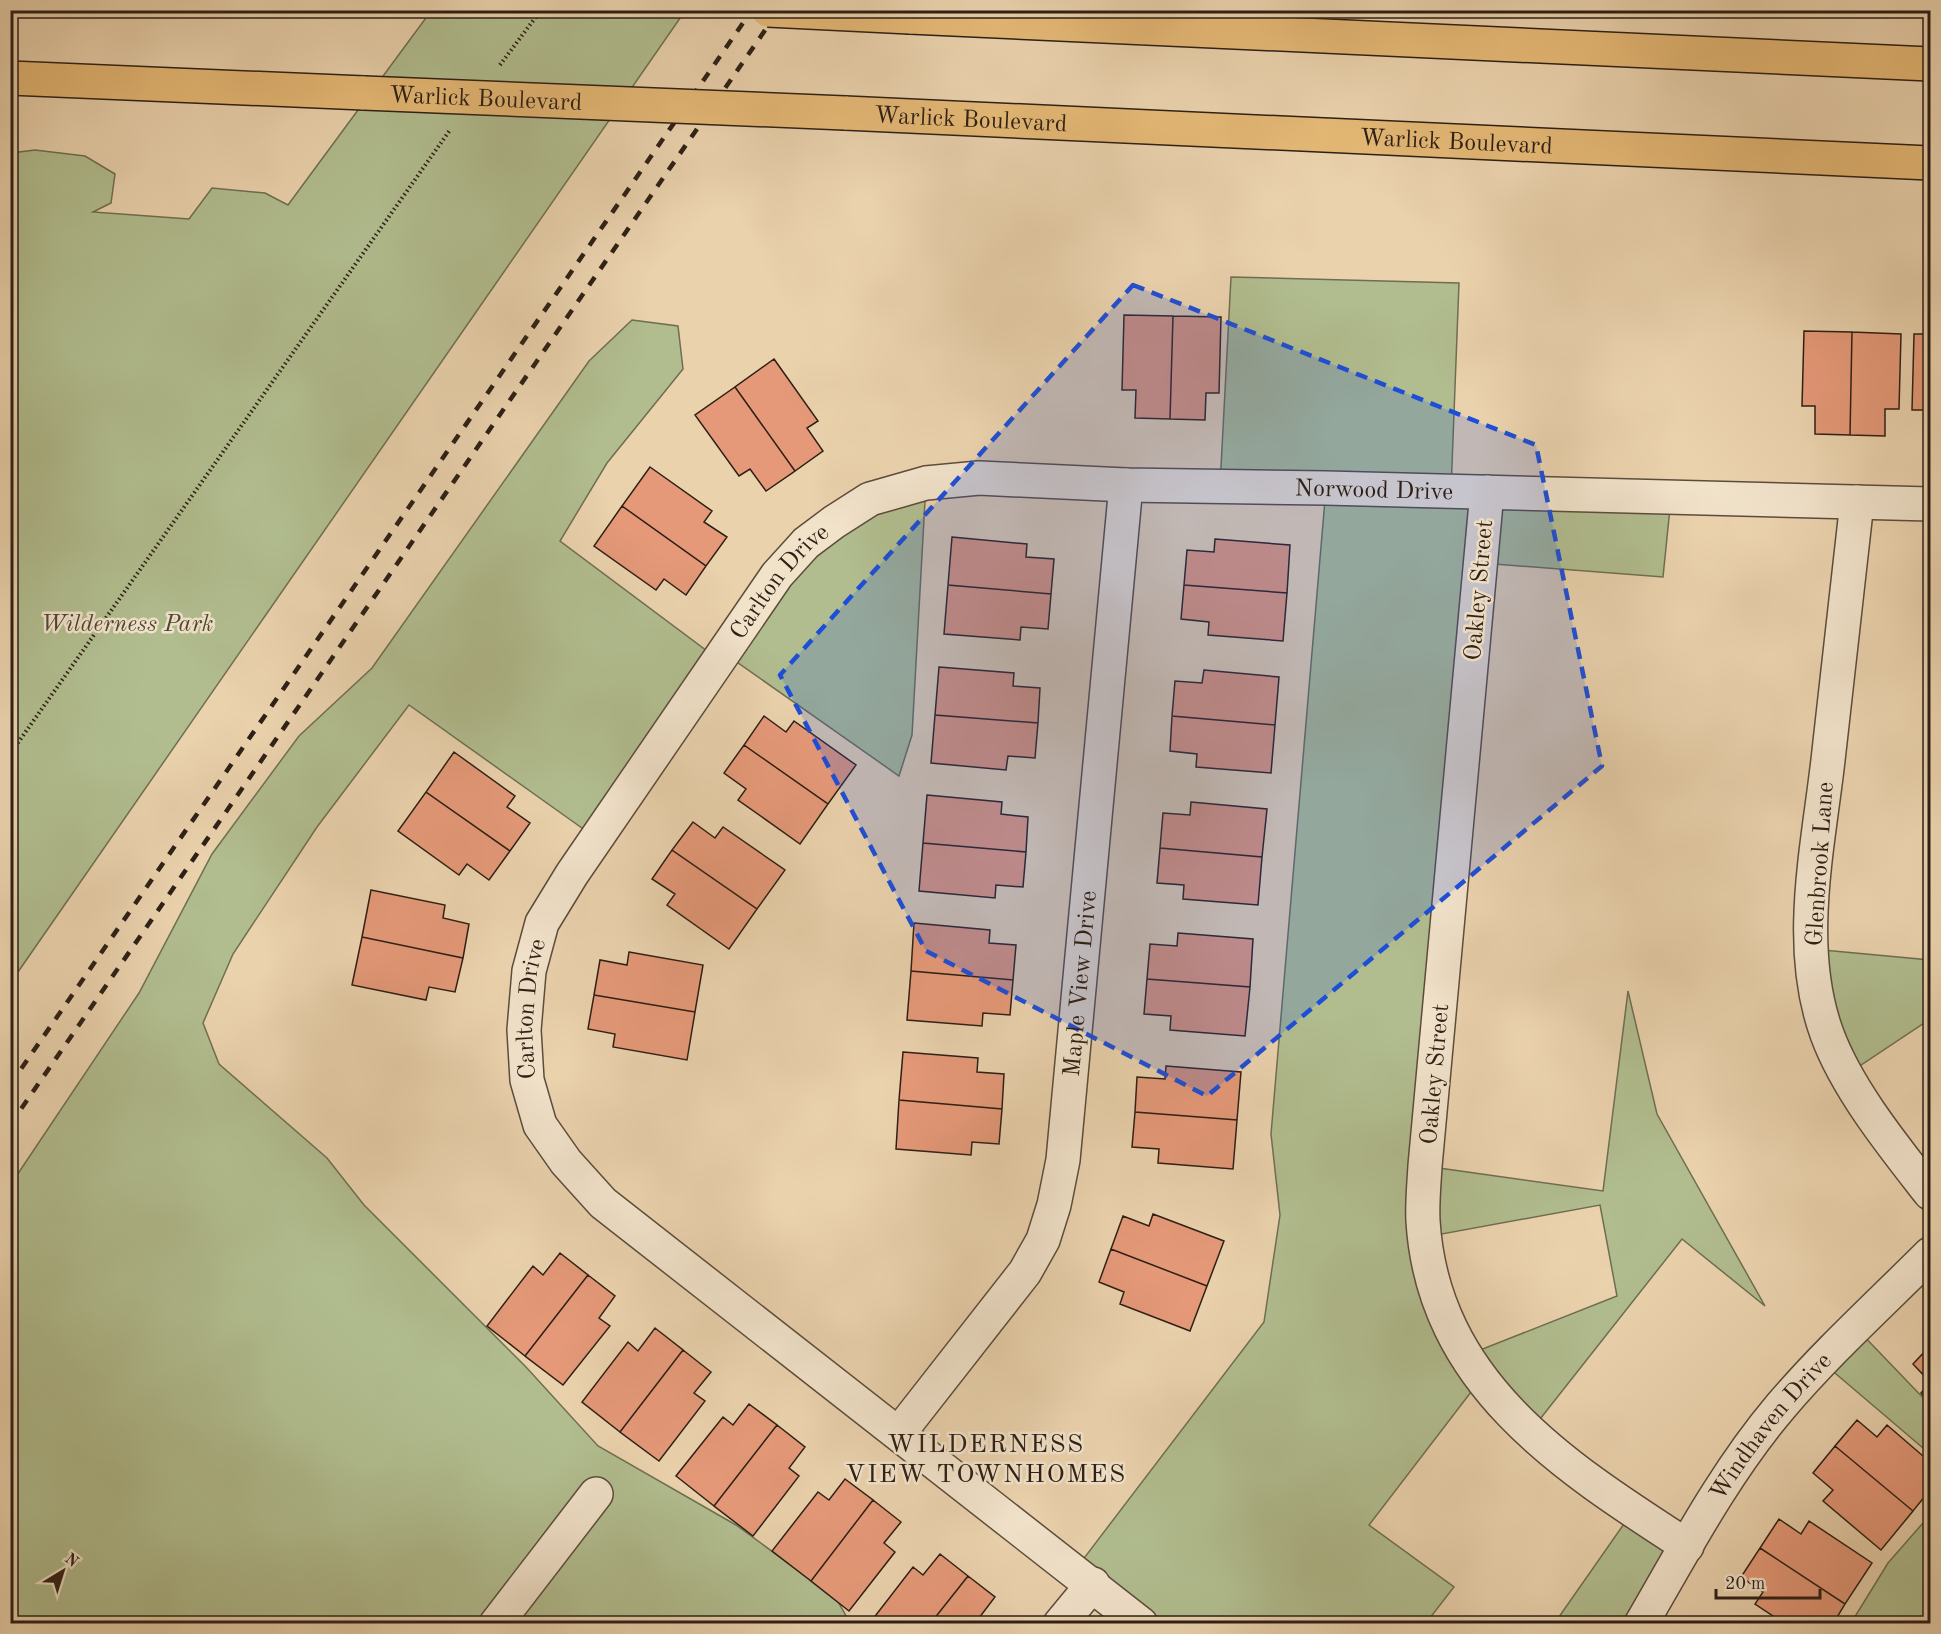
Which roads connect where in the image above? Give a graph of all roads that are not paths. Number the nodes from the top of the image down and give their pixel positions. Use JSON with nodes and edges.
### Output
{"nodes":[{"id":1,"x":768,"y":10,"type":"edge"},
{"id":2,"x":1930,"y":63,"type":"edge"},
{"id":3,"x":10,"y":78,"type":"edge"},
{"id":4,"x":1930,"y":163,"type":"edge"},
{"id":5,"x":926,"y":483,"type":"joint"},
{"id":6,"x":1126,"y":485,"type":"junction"},
{"id":7,"x":1487,"y":492,"type":"junction"},
{"id":8,"x":1857,"y":502,"type":"junction"},
{"id":9,"x":1930,"y":504,"type":"edge"},
{"id":10,"x":1930,"y":1193,"type":"edge"},
{"id":11,"x":1930,"y":1254,"type":"edge"},
{"id":12,"x":899,"y":1433,"type":"junction"},
{"id":13,"x":596,"y":1494,"type":"dead end"},
{"id":14,"x":1687,"y":1546,"type":"junction"},
{"id":15,"x":1093,"y":1584,"type":"junction"},
{"id":16,"x":496,"y":1623,"type":"edge"},
{"id":17,"x":1060,"y":1623,"type":"edge"},
{"id":18,"x":1142,"y":1623,"type":"edge"},
{"id":19,"x":1641,"y":1623,"type":"edge"}],
"edges":[{"from":1,"to":2,"type":"main road","bridge":true},
{"from":3,"to":4,"type":"main road","name":"Warlick Boulevard","bridge":true},
{"from":5,"to":6,"type":"lane","name":"Norwood Drive"},
{"from":5,"to":12,"type":"lane","name":"Carlton Drive"},
{"from":6,"to":7,"type":"lane","name":"Norwood Drive"},
{"from":6,"to":12,"type":"lane","name":"Maple View Drive"},
{"from":7,"to":8,"type":"lane","name":"Norwood Drive"},
{"from":7,"to":14,"type":"lane","name":"Oakley Street"},
{"from":8,"to":9,"type":"lane","name":"Norwood Drive"},
{"from":8,"to":10,"type":"lane","name":"Glenbrook Lane"},
{"from":11,"to":14,"type":"lane","name":"Windhaven Drive"},
{"from":12,"to":15,"type":"lane","name":"Carlton Drive"},
{"from":13,"to":16,"type":"lane"},
{"from":14,"to":19,"type":"lane","name":"Windhaven Drive"},
{"from":15,"to":17,"type":"lane"},
{"from":15,"to":18,"type":"lane","name":"Carlton Drive"}]}
